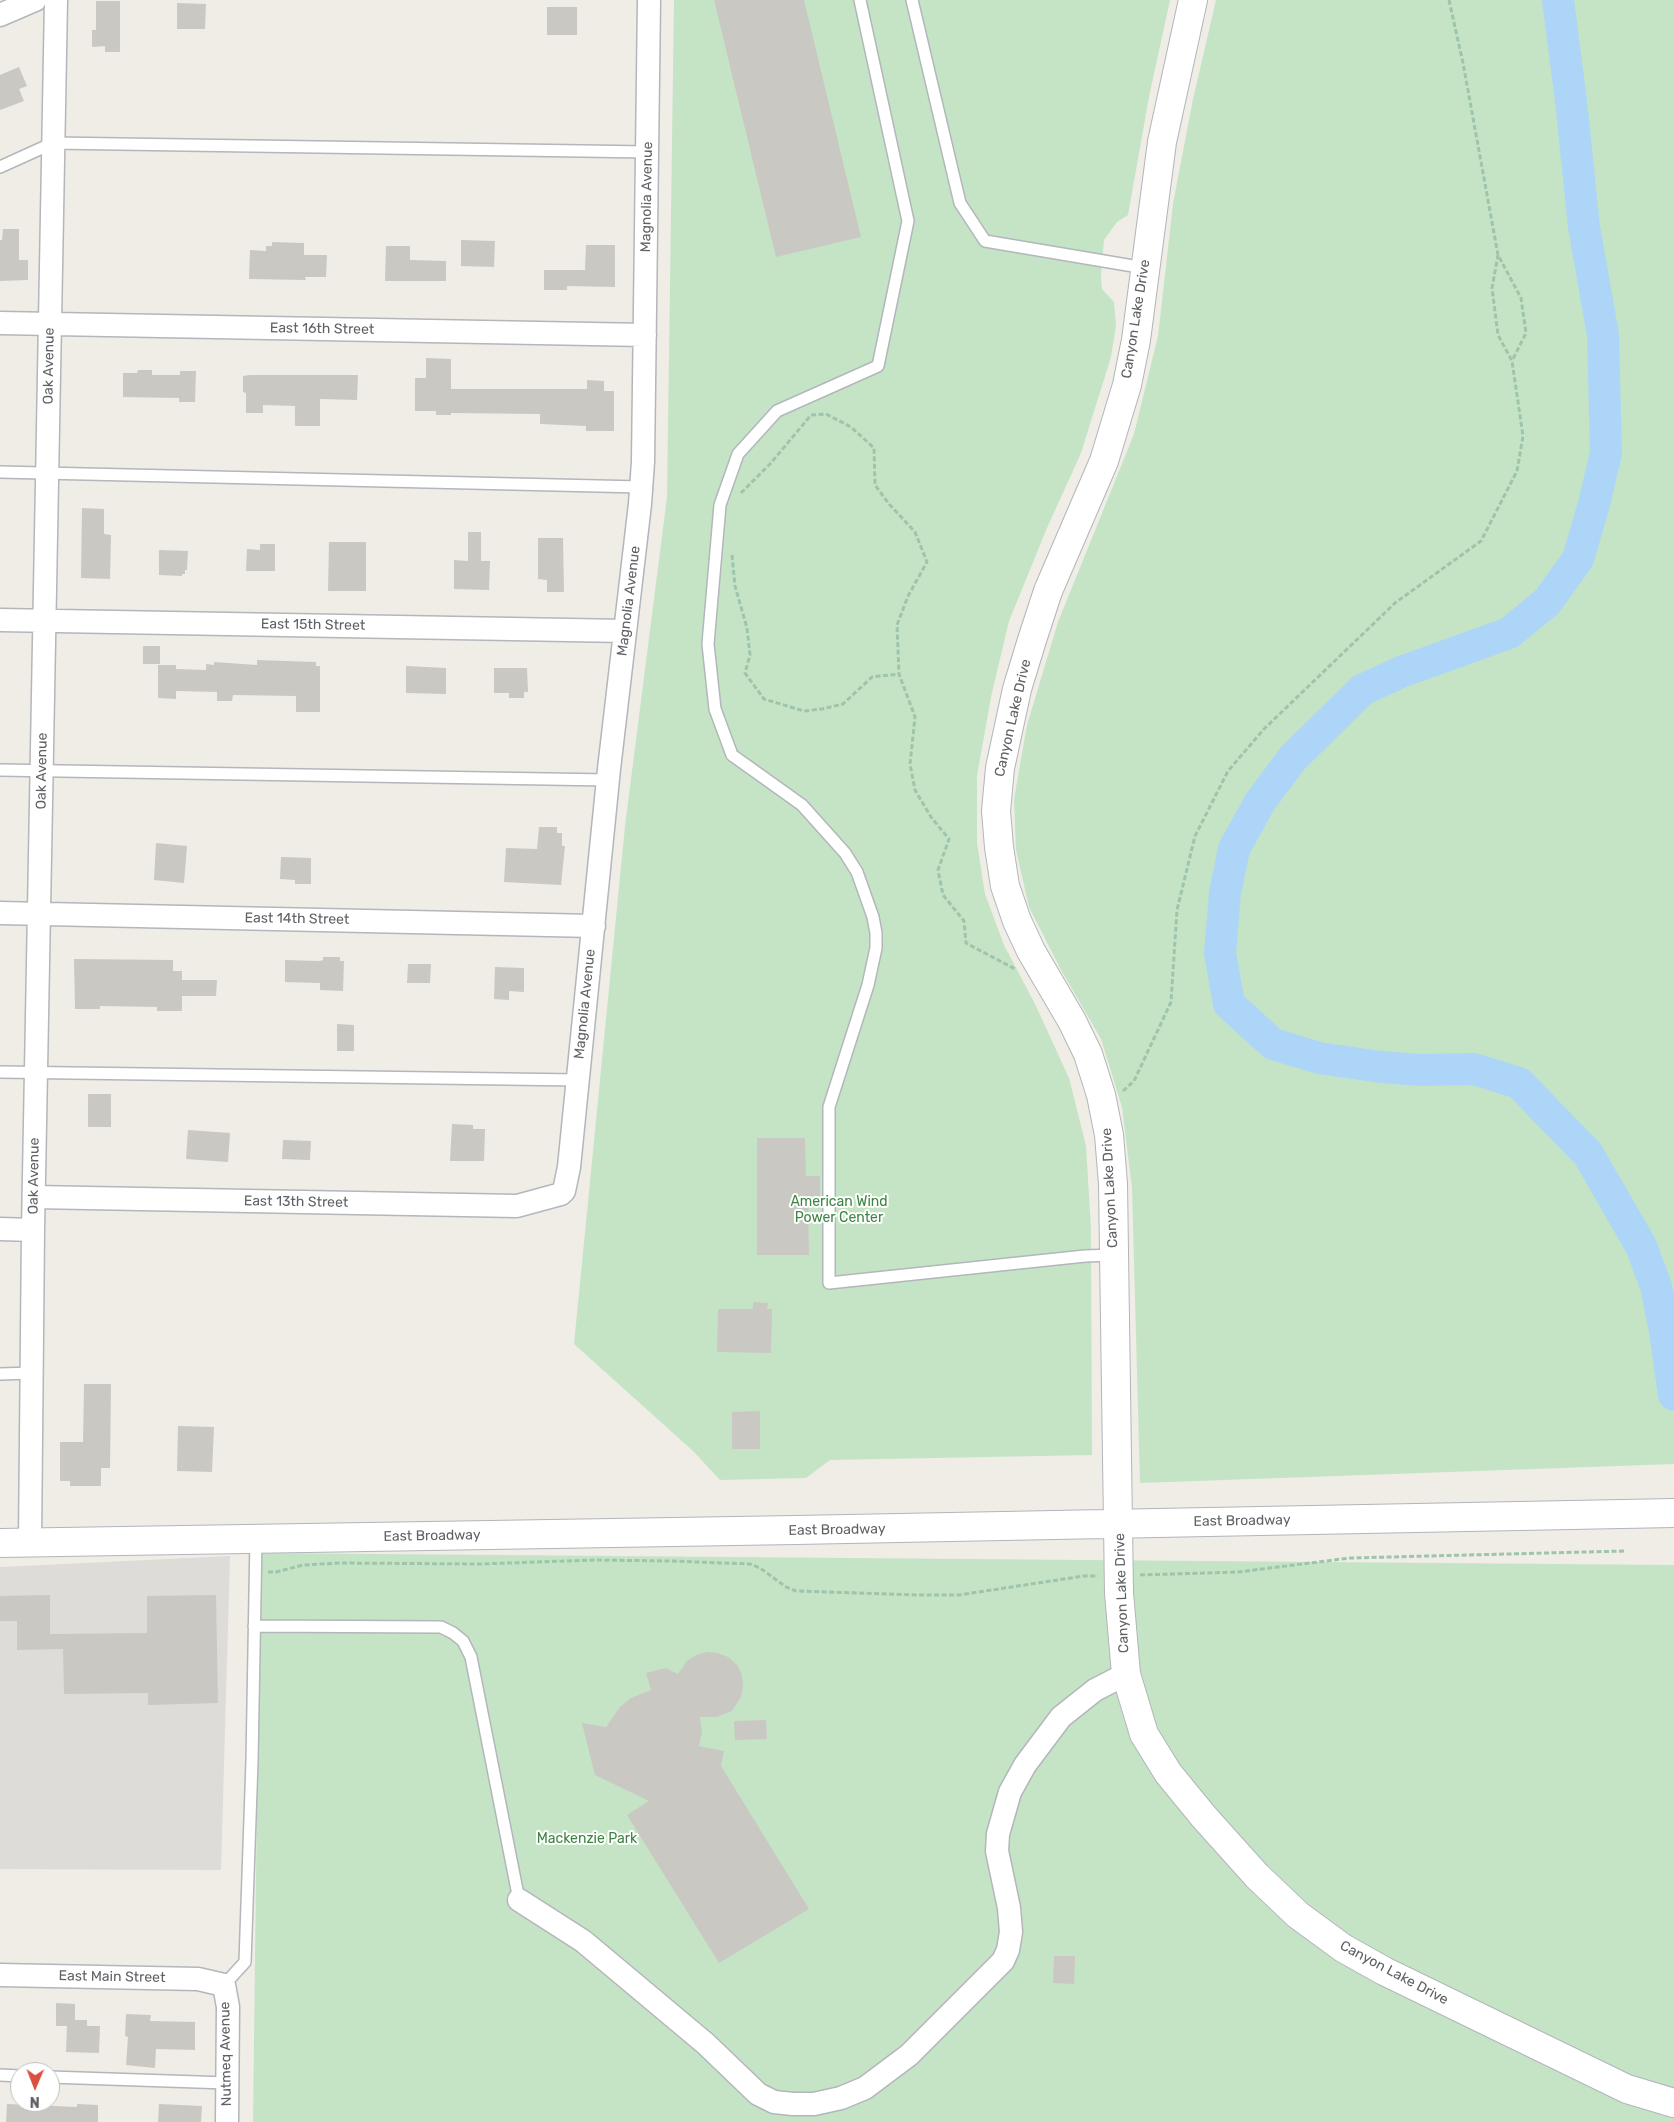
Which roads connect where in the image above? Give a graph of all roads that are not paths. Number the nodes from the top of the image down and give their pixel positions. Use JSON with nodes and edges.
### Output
{"nodes":[{"id":1,"x":35,"y":0,"type":"edge"},
{"id":2,"x":56,"y":0,"type":"edge"},
{"id":3,"x":649,"y":0,"type":"edge"},
{"id":4,"x":860,"y":0,"type":"edge"},
{"id":5,"x":912,"y":0,"type":"edge"},
{"id":6,"x":1192,"y":0,"type":"edge"},
{"id":7,"x":0,"y":16,"type":"edge"},
{"id":8,"x":53,"y":143,"type":"junction"},
{"id":9,"x":648,"y":152,"type":"junction"},
{"id":10,"x":0,"y":167,"type":"edge"},
{"id":11,"x":1145,"y":268,"type":"junction"},
{"id":12,"x":0,"y":323,"type":"edge"},
{"id":13,"x":50,"y":324,"type":"junction"},
{"id":14,"x":645,"y":335,"type":"junction"},
{"id":15,"x":0,"y":472,"type":"edge"},
{"id":16,"x":47,"y":472,"type":"junction"},
{"id":17,"x":641,"y":487,"type":"junction"},
{"id":18,"x":0,"y":620,"type":"edge"},
{"id":19,"x":44,"y":621,"type":"junction"},
{"id":20,"x":625,"y":631,"type":"junction"},
{"id":21,"x":0,"y":770,"type":"edge"},
{"id":22,"x":42,"y":771,"type":"junction"},
{"id":23,"x":608,"y":780,"type":"junction"},
{"id":24,"x":0,"y":913,"type":"edge"},
{"id":25,"x":39,"y":914,"type":"junction"},
{"id":26,"x":594,"y":926,"type":"junction"},
{"id":27,"x":0,"y":1072,"type":"edge"},
{"id":28,"x":36,"y":1073,"type":"junction"},
{"id":29,"x":578,"y":1080,"type":"junction"},
{"id":30,"x":557,"y":1195,"type":"joint"},
{"id":31,"x":34,"y":1197,"type":"junction"},
{"id":32,"x":0,"y":1229,"type":"edge"},
{"id":33,"x":33,"y":1230,"type":"junction"},
{"id":34,"x":1114,"y":1255,"type":"junction"},
{"id":35,"x":32,"y":1373,"type":"junction"},
{"id":36,"x":0,"y":1374,"type":"edge"},
{"id":37,"x":1674,"y":1513,"type":"edge"},
{"id":38,"x":1120,"y":1523,"type":"junction"},
{"id":39,"x":256,"y":1538,"type":"junction"},
{"id":40,"x":30,"y":1542,"type":"junction"},
{"id":41,"x":0,"y":1543,"type":"edge"},
{"id":42,"x":254,"y":1626,"type":"junction"},
{"id":43,"x":1126,"y":1674,"type":"junction"},
{"id":44,"x":519,"y":1900,"type":"joint"},
{"id":45,"x":0,"y":1975,"type":"edge"},
{"id":46,"x":224,"y":1986,"type":"junction"},
{"id":47,"x":60,"y":2077,"type":"edge"},
{"id":48,"x":227,"y":2083,"type":"junction"},
{"id":49,"x":1674,"y":2103,"type":"edge"},
{"id":50,"x":227,"y":2122,"type":"edge"}],
"edges":[{"from":1,"to":7,"type":"street"},
{"from":2,"to":8,"type":"street","name":"Oak Avenue"},
{"from":3,"to":9,"type":"street","name":"Magnolia Avenue"},
{"from":4,"to":34,"type":"lane"},
{"from":5,"to":11,"type":"lane"},
{"from":6,"to":11,"type":"street","name":"Canyon Lake Drive"},
{"from":8,"to":9,"type":"lane"},
{"from":8,"to":10,"type":"lane"},
{"from":8,"to":13,"type":"street","name":"Oak Avenue"},
{"from":9,"to":14,"type":"street","name":"Magnolia Avenue"},
{"from":11,"to":34,"type":"street","name":"Canyon Lake Drive"},
{"from":12,"to":13,"type":"street","name":"East 16th Street"},
{"from":13,"to":14,"type":"street","name":"East 16th Street"},
{"from":13,"to":16,"type":"street","name":"Oak Avenue"},
{"from":14,"to":17,"type":"street","name":"Magnolia Avenue"},
{"from":15,"to":16,"type":"lane"},
{"from":16,"to":17,"type":"lane"},
{"from":16,"to":19,"type":"street","name":"Oak Avenue"},
{"from":17,"to":20,"type":"street","name":"Magnolia Avenue"},
{"from":18,"to":19,"type":"street","name":"East 15th Street"},
{"from":19,"to":20,"type":"street","name":"East 15th Street"},
{"from":19,"to":22,"type":"street","name":"Oak Avenue"},
{"from":20,"to":23,"type":"street","name":"Magnolia Avenue"},
{"from":21,"to":22,"type":"lane"},
{"from":22,"to":23,"type":"lane"},
{"from":22,"to":25,"type":"street","name":"Oak Avenue"},
{"from":23,"to":26,"type":"street","name":"Magnolia Avenue"},
{"from":24,"to":25,"type":"street","name":"East 14th Street"},
{"from":25,"to":26,"type":"street","name":"East 14th Street"},
{"from":25,"to":28,"type":"street","name":"Oak Avenue"},
{"from":26,"to":29,"type":"street","name":"Magnolia Avenue"},
{"from":27,"to":28,"type":"lane"},
{"from":28,"to":29,"type":"lane"},
{"from":28,"to":31,"type":"street","name":"Oak Avenue"},
{"from":29,"to":30,"type":"street","name":"Magnolia Avenue"},
{"from":30,"to":31,"type":"street","name":"East 13th Street"},
{"from":31,"to":33,"type":"street","name":"Oak Avenue"},
{"from":32,"to":33,"type":"street"},
{"from":33,"to":35,"type":"street","name":"Oak Avenue"},
{"from":34,"to":38,"type":"street","name":"Canyon Lake Drive"},
{"from":35,"to":36,"type":"lane"},
{"from":35,"to":40,"type":"street","name":"Oak Avenue"},
{"from":37,"to":38,"type":"street","name":"East Broadway"},
{"from":38,"to":39,"type":"street","name":"East Broadway"},
{"from":38,"to":43,"type":"street","name":"Canyon Lake Drive"},
{"from":39,"to":40,"type":"street","name":"East Broadway"},
{"from":39,"to":42,"type":"lane"},
{"from":40,"to":41,"type":"street","name":"East Broadway"},
{"from":42,"to":44,"type":"lane"},
{"from":42,"to":46,"type":"lane"},
{"from":43,"to":44,"type":"street"},
{"from":43,"to":49,"type":"street","name":"Canyon Lake Drive"},
{"from":45,"to":46,"type":"street","name":"East Main Street"},
{"from":46,"to":48,"type":"street","name":"Nutmeq Avenue"},
{"from":47,"to":48,"type":"lane"},
{"from":48,"to":50,"type":"street","name":"Nutmeq Avenue"}]}
